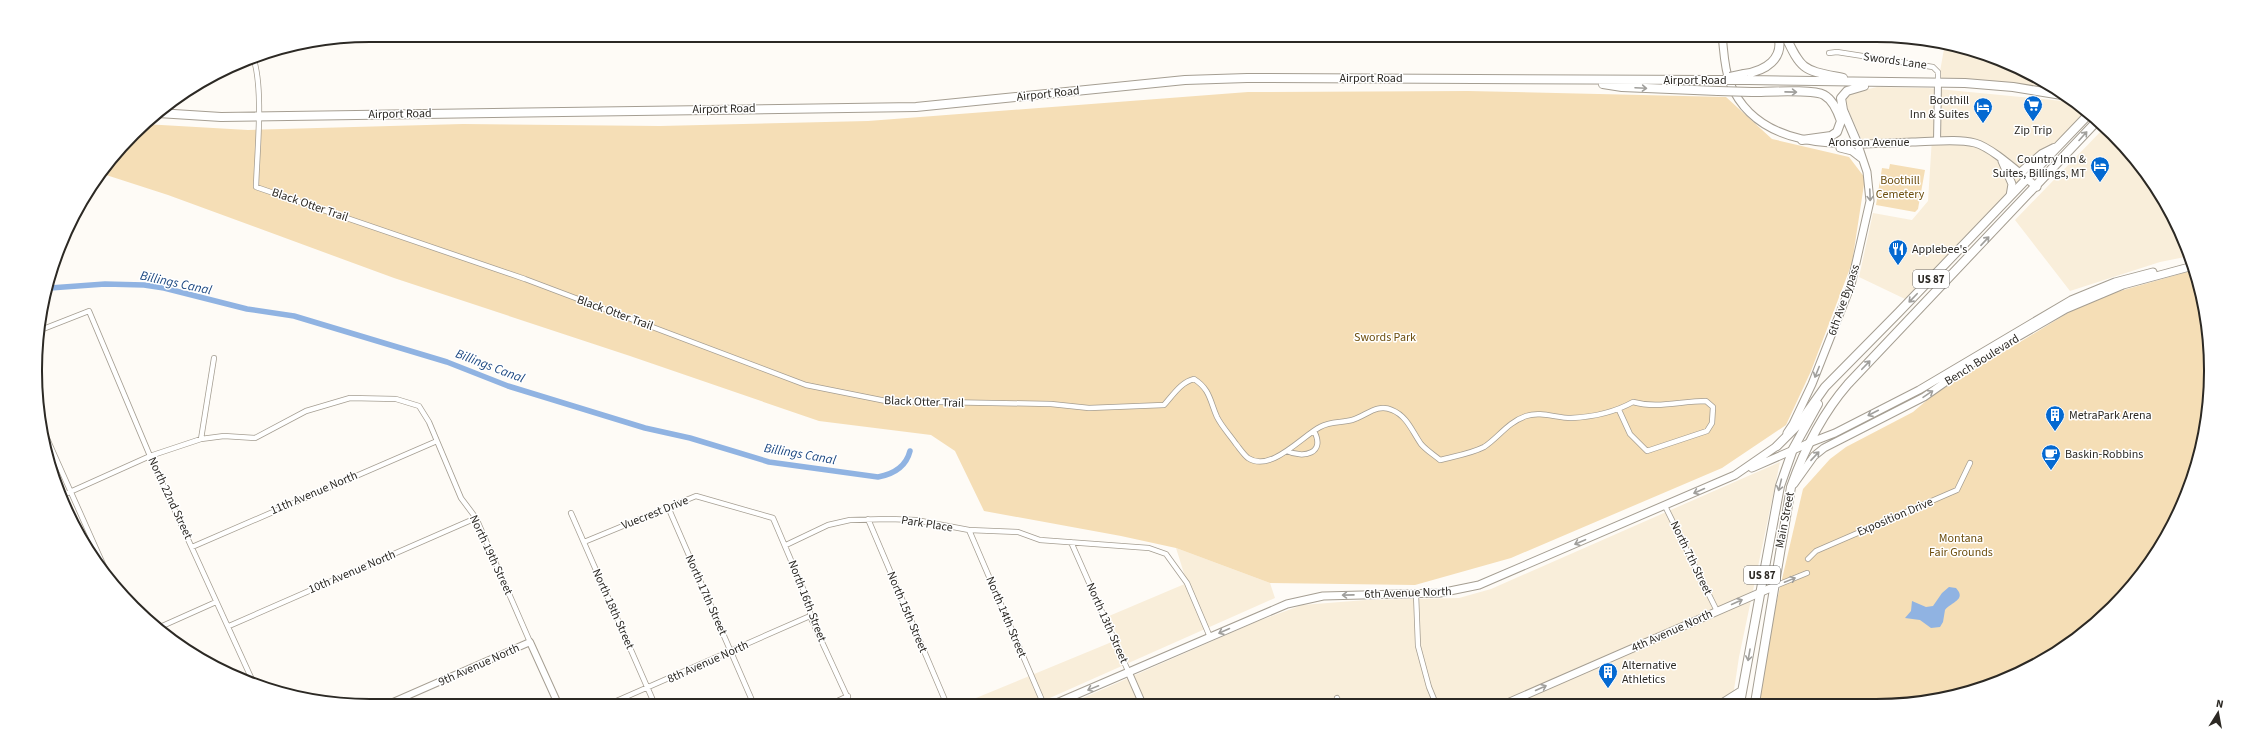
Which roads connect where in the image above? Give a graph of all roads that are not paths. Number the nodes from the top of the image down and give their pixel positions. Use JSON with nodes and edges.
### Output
{"nodes":[{"id":1,"x":1723,"y":42,"type":"edge"},
{"id":2,"x":1780,"y":42,"type":"edge"},
{"id":3,"x":1788,"y":42,"type":"edge"},
{"id":4,"x":1829,"y":53,"type":"dead end"},
{"id":5,"x":255,"y":63,"type":"edge"},
{"id":6,"x":1746,"y":77,"type":"junction"},
{"id":7,"x":1575,"y":80,"type":"junction"},
{"id":8,"x":1862,"y":82,"type":"junction"},
{"id":9,"x":1883,"y":82,"type":"junction"},
{"id":10,"x":1938,"y":83,"type":"junction"},
{"id":11,"x":2052,"y":94,"type":"edge"},
{"id":12,"x":167,"y":114,"type":"edge"},
{"id":13,"x":259,"y":116,"type":"junction"},
{"id":14,"x":2085,"y":118,"type":"edge"},
{"id":15,"x":2093,"y":125,"type":"edge"},
{"id":16,"x":1802,"y":140,"type":"junction"},
{"id":17,"x":1937,"y":141,"type":"junction"},
{"id":18,"x":1858,"y":145,"type":"junction"},
{"id":19,"x":2060,"y":145,"type":"junction"},
{"id":20,"x":1862,"y":158,"type":"junction"},
{"id":21,"x":2002,"y":161,"type":"junction"},
{"id":22,"x":2020,"y":173,"type":"junction"},
{"id":23,"x":2027,"y":180,"type":"junction"},
{"id":24,"x":2037,"y":187,"type":"junction"},
{"id":25,"x":2010,"y":198,"type":"junction"},
{"id":26,"x":2186,"y":263,"type":"edge"},
{"id":27,"x":2188,"y":267,"type":"edge"},
{"id":28,"x":45,"y":328,"type":"edge"},
{"id":29,"x":214,"y":358,"type":"dead end"},
{"id":30,"x":1834,"y":378,"type":"junction"},
{"id":31,"x":1619,"y":410,"type":"junction"},
{"id":32,"x":1314,"y":431,"type":"junction"},
{"id":33,"x":201,"y":439,"type":"junction"},
{"id":34,"x":437,"y":441,"type":"junction"},
{"id":35,"x":1809,"y":443,"type":"junction"},
{"id":36,"x":1776,"y":446,"type":"junction"},
{"id":37,"x":51,"y":447,"type":"edge"},
{"id":38,"x":1793,"y":449,"type":"junction"},
{"id":39,"x":1287,"y":452,"type":"junction"},
{"id":40,"x":150,"y":456,"type":"junction"},
{"id":41,"x":1970,"y":463,"type":"dead end"},
{"id":42,"x":1735,"y":475,"type":"junction"},
{"id":43,"x":1792,"y":487,"type":"junction"},
{"id":44,"x":70,"y":492,"type":"junction"},
{"id":45,"x":66,"y":494,"type":"edge"},
{"id":46,"x":1665,"y":506,"type":"junction"},
{"id":47,"x":668,"y":507,"type":"junction"},
{"id":48,"x":571,"y":513,"type":"dead end"},
{"id":49,"x":476,"y":518,"type":"junction"},
{"id":50,"x":773,"y":518,"type":"joint"},
{"id":51,"x":868,"y":519,"type":"junction"},
{"id":52,"x":969,"y":530,"type":"junction"},
{"id":53,"x":584,"y":542,"type":"junction"},
{"id":54,"x":1071,"y":542,"type":"junction"},
{"id":55,"x":786,"y":545,"type":"junction"},
{"id":56,"x":192,"y":547,"type":"junction"},
{"id":57,"x":99,"y":555,"type":"edge"},
{"id":58,"x":1808,"y":559,"type":"dead end"},
{"id":59,"x":1807,"y":573,"type":"dead end"},
{"id":60,"x":1773,"y":587,"type":"junction"},
{"id":61,"x":1759,"y":592,"type":"junction"},
{"id":62,"x":1416,"y":594,"type":"junction"},
{"id":63,"x":216,"y":602,"type":"junction"},
{"id":64,"x":1717,"y":611,"type":"junction"},
{"id":65,"x":810,"y":616,"type":"junction"},
{"id":66,"x":164,"y":625,"type":"edge"},
{"id":67,"x":228,"y":626,"type":"junction"},
{"id":68,"x":1210,"y":637,"type":"junction"},
{"id":69,"x":530,"y":642,"type":"junction"},
{"id":70,"x":731,"y":652,"type":"junction"},
{"id":71,"x":1129,"y":673,"type":"junction"},
{"id":72,"x":251,"y":676,"type":"edge"},
{"id":73,"x":648,"y":689,"type":"junction"},
{"id":74,"x":1742,"y":691,"type":"junction"},
{"id":75,"x":848,"y":696,"type":"junction"},
{"id":76,"x":400,"y":699,"type":"edge"},
{"id":77,"x":556,"y":699,"type":"edge"},
{"id":78,"x":623,"y":699,"type":"edge"},
{"id":79,"x":652,"y":699,"type":"edge"},
{"id":80,"x":751,"y":699,"type":"edge"},
{"id":81,"x":841,"y":699,"type":"edge"},
{"id":82,"x":849,"y":699,"type":"edge"},
{"id":83,"x":944,"y":699,"type":"edge"},
{"id":84,"x":1041,"y":699,"type":"edge"},
{"id":85,"x":1066,"y":699,"type":"edge"},
{"id":86,"x":1140,"y":699,"type":"edge"},
{"id":87,"x":1434,"y":699,"type":"edge"},
{"id":88,"x":1516,"y":699,"type":"edge"},
{"id":89,"x":1730,"y":699,"type":"edge"},
{"id":90,"x":1741,"y":699,"type":"edge"},
{"id":91,"x":1756,"y":699,"type":"edge"}],
"edges":[{"from":1,"to":16,"type":"main road","name":"Aronson Avenue"},
{"from":2,"to":6,"type":"highway"},
{"from":3,"to":8,"type":"highway"},
{"from":4,"to":10,"type":"street","name":"Swords Lane"},
{"from":5,"to":13,"type":"street"},
{"from":6,"to":7,"type":"highway","name":"Airport Road","bridge":true},
{"from":6,"to":8,"type":"highway","name":"Airport Road"},
{"from":7,"to":13,"type":"highway","name":"Airport Road"},
{"from":7,"to":16,"type":"highway","one_way":true,"bridge":true},
{"from":8,"to":9,"type":"highway","name":"Airport Road"},
{"from":9,"to":10,"type":"highway","name":"Airport Road"},
{"from":9,"to":18,"type":"highway"},
{"from":10,"to":11,"type":"highway","name":"Airport Road"},
{"from":10,"to":17,"type":"street","name":"Swords Lane"},
{"from":12,"to":13,"type":"highway","name":"Airport Road"},
{"from":13,"to":39,"type":"street","name":"Black Otter Trail"},
{"from":14,"to":19,"type":"highway","number":"US 87"},
{"from":24,"to":15,"type":"highway","number":"US 87","one_way":true},
{"from":16,"to":18,"type":"main road","name":"Aronson Avenue"},
{"from":16,"to":20,"type":"main road"},
{"from":17,"to":18,"type":"main road","name":"Aronson Avenue"},
{"from":17,"to":21,"type":"main road","name":"Aronson Avenue"},
{"from":18,"to":20,"type":"main road","name":"6th Ave Bypass"},
{"from":19,"to":22,"type":"highway"},
{"from":19,"to":23,"type":"highway","number":"US 87"},
{"from":20,"to":36,"type":"main road","name":"6th Ave Bypass","one_way":true},
{"from":21,"to":22,"type":"main road","name":"Aronson Avenue"},
{"from":21,"to":25,"type":"main road","name":"Aronson Avenue"},
{"from":22,"to":23,"type":"main road","name":"Aronson Avenue"},
{"from":23,"to":24,"type":"main road","name":"Aronson Avenue"},
{"from":23,"to":25,"type":"highway","number":"US 87"},
{"from":35,"to":24,"type":"highway","name":"Main Street","number":"US 87","one_way":true},
{"from":25,"to":30,"type":"highway","number":"US 87","one_way":true},
{"from":26,"to":35,"type":"main road","one_way":true},
{"from":43,"to":27,"type":"main road","name":"Bench Boulevard","one_way":true},
{"from":28,"to":40,"type":"street","name":"North 22nd Street"},
{"from":29,"to":33,"type":"street"},
{"from":30,"to":36,"type":"highway"},
{"from":30,"to":38,"type":"highway","number":"US 87"},
{"from":31,"to":31,"type":"street"},
{"from":31,"to":32,"type":"street"},
{"from":32,"to":39,"type":"street"},
{"from":32,"to":39,"type":"street"},
{"from":33,"to":34,"type":"street","name":"North 19th Street"},
{"from":33,"to":40,"type":"street"},
{"from":34,"to":49,"type":"street","name":"North 19th Street"},
{"from":34,"to":56,"type":"street","name":"11th Avenue North"},
{"from":35,"to":38,"type":"main road"},
{"from":35,"to":43,"type":"highway","name":"Main Street","number":"US 87"},
{"from":36,"to":42,"type":"main road","name":"6th Avenue North"},
{"from":37,"to":44,"type":"street"},
{"from":38,"to":42,"type":"main road"},
{"from":38,"to":61,"type":"highway","name":"Main Street","number":"US 87","one_way":true},
{"from":40,"to":44,"type":"street"},
{"from":40,"to":56,"type":"street","name":"North 22nd Street"},
{"from":41,"to":58,"type":"street","name":"Exposition Drive"},
{"from":42,"to":46,"type":"main road","name":"6th Avenue North","one_way":true},
{"from":43,"to":60,"type":"highway","name":"Main Street","number":"US 87"},
{"from":44,"to":45,"type":"street"},
{"from":44,"to":57,"type":"street"},
{"from":46,"to":62,"type":"main road","name":"6th Avenue North","one_way":true},
{"from":46,"to":64,"type":"street","name":"North 7th Street"},
{"from":47,"to":50,"type":"street","name":"Vuecrest Drive"},
{"from":47,"to":53,"type":"street","name":"Vuecrest Drive"},
{"from":47,"to":70,"type":"street","name":"North 17th Street"},
{"from":48,"to":53,"type":"street","name":"North 18th Street"},
{"from":49,"to":67,"type":"street","name":"10th Avenue North"},
{"from":49,"to":69,"type":"street","name":"North 19th Street"},
{"from":50,"to":55,"type":"street","name":"North 16th Street"},
{"from":51,"to":52,"type":"street","name":"Park Place"},
{"from":51,"to":55,"type":"street","name":"Park Place"},
{"from":51,"to":83,"type":"street","name":"North 15th Street"},
{"from":52,"to":54,"type":"street","name":"Park Place"},
{"from":52,"to":84,"type":"street","name":"North 14th Street"},
{"from":53,"to":73,"type":"street","name":"North 18th Street"},
{"from":54,"to":68,"type":"street","name":"Park Place"},
{"from":54,"to":71,"type":"street","name":"North 13th Street"},
{"from":55,"to":65,"type":"street","name":"North 16th Street"},
{"from":56,"to":63,"type":"street","name":"North 22nd Street"},
{"from":60,"to":59,"type":"street","one_way":true},
{"from":60,"to":61,"type":"main road","name":"4th Avenue North"},
{"from":60,"to":91,"type":"highway","name":"Main Street","number":"US 87"},
{"from":64,"to":61,"type":"main road","name":"4th Avenue North","one_way":true},
{"from":61,"to":74,"type":"highway","name":"Main Street","number":"US 87","one_way":true},
{"from":62,"to":68,"type":"main road","name":"6th Avenue North","one_way":true},
{"from":62,"to":87,"type":"street"},
{"from":63,"to":66,"type":"street"},
{"from":63,"to":67,"type":"street","name":"North 22nd Street"},
{"from":88,"to":64,"type":"main road","name":"4th Avenue North","one_way":true},
{"from":65,"to":70,"type":"street","name":"8th Avenue North"},
{"from":65,"to":75,"type":"street","name":"North 16th Street"},
{"from":67,"to":72,"type":"street","name":"North 22nd Street"},
{"from":68,"to":71,"type":"main road","name":"6th Avenue North"},
{"from":69,"to":76,"type":"street","name":"9th Avenue North"},
{"from":69,"to":77,"type":"street","name":"North 19th Street"},
{"from":70,"to":73,"type":"street","name":"8th Avenue North"},
{"from":70,"to":80,"type":"street","name":"North 17th Street"},
{"from":71,"to":85,"type":"main road","name":"6th Avenue North","one_way":true},
{"from":71,"to":86,"type":"street","name":"North 13th Street"},
{"from":73,"to":78,"type":"street","name":"8th Avenue North"},
{"from":73,"to":79,"type":"street","name":"North 18th Street"},
{"from":74,"to":89,"type":"highway"},
{"from":74,"to":90,"type":"highway","name":"Main Street","number":"US 87"},
{"from":75,"to":81,"type":"street"},
{"from":75,"to":82,"type":"street","name":"North 16th Street"}]}
